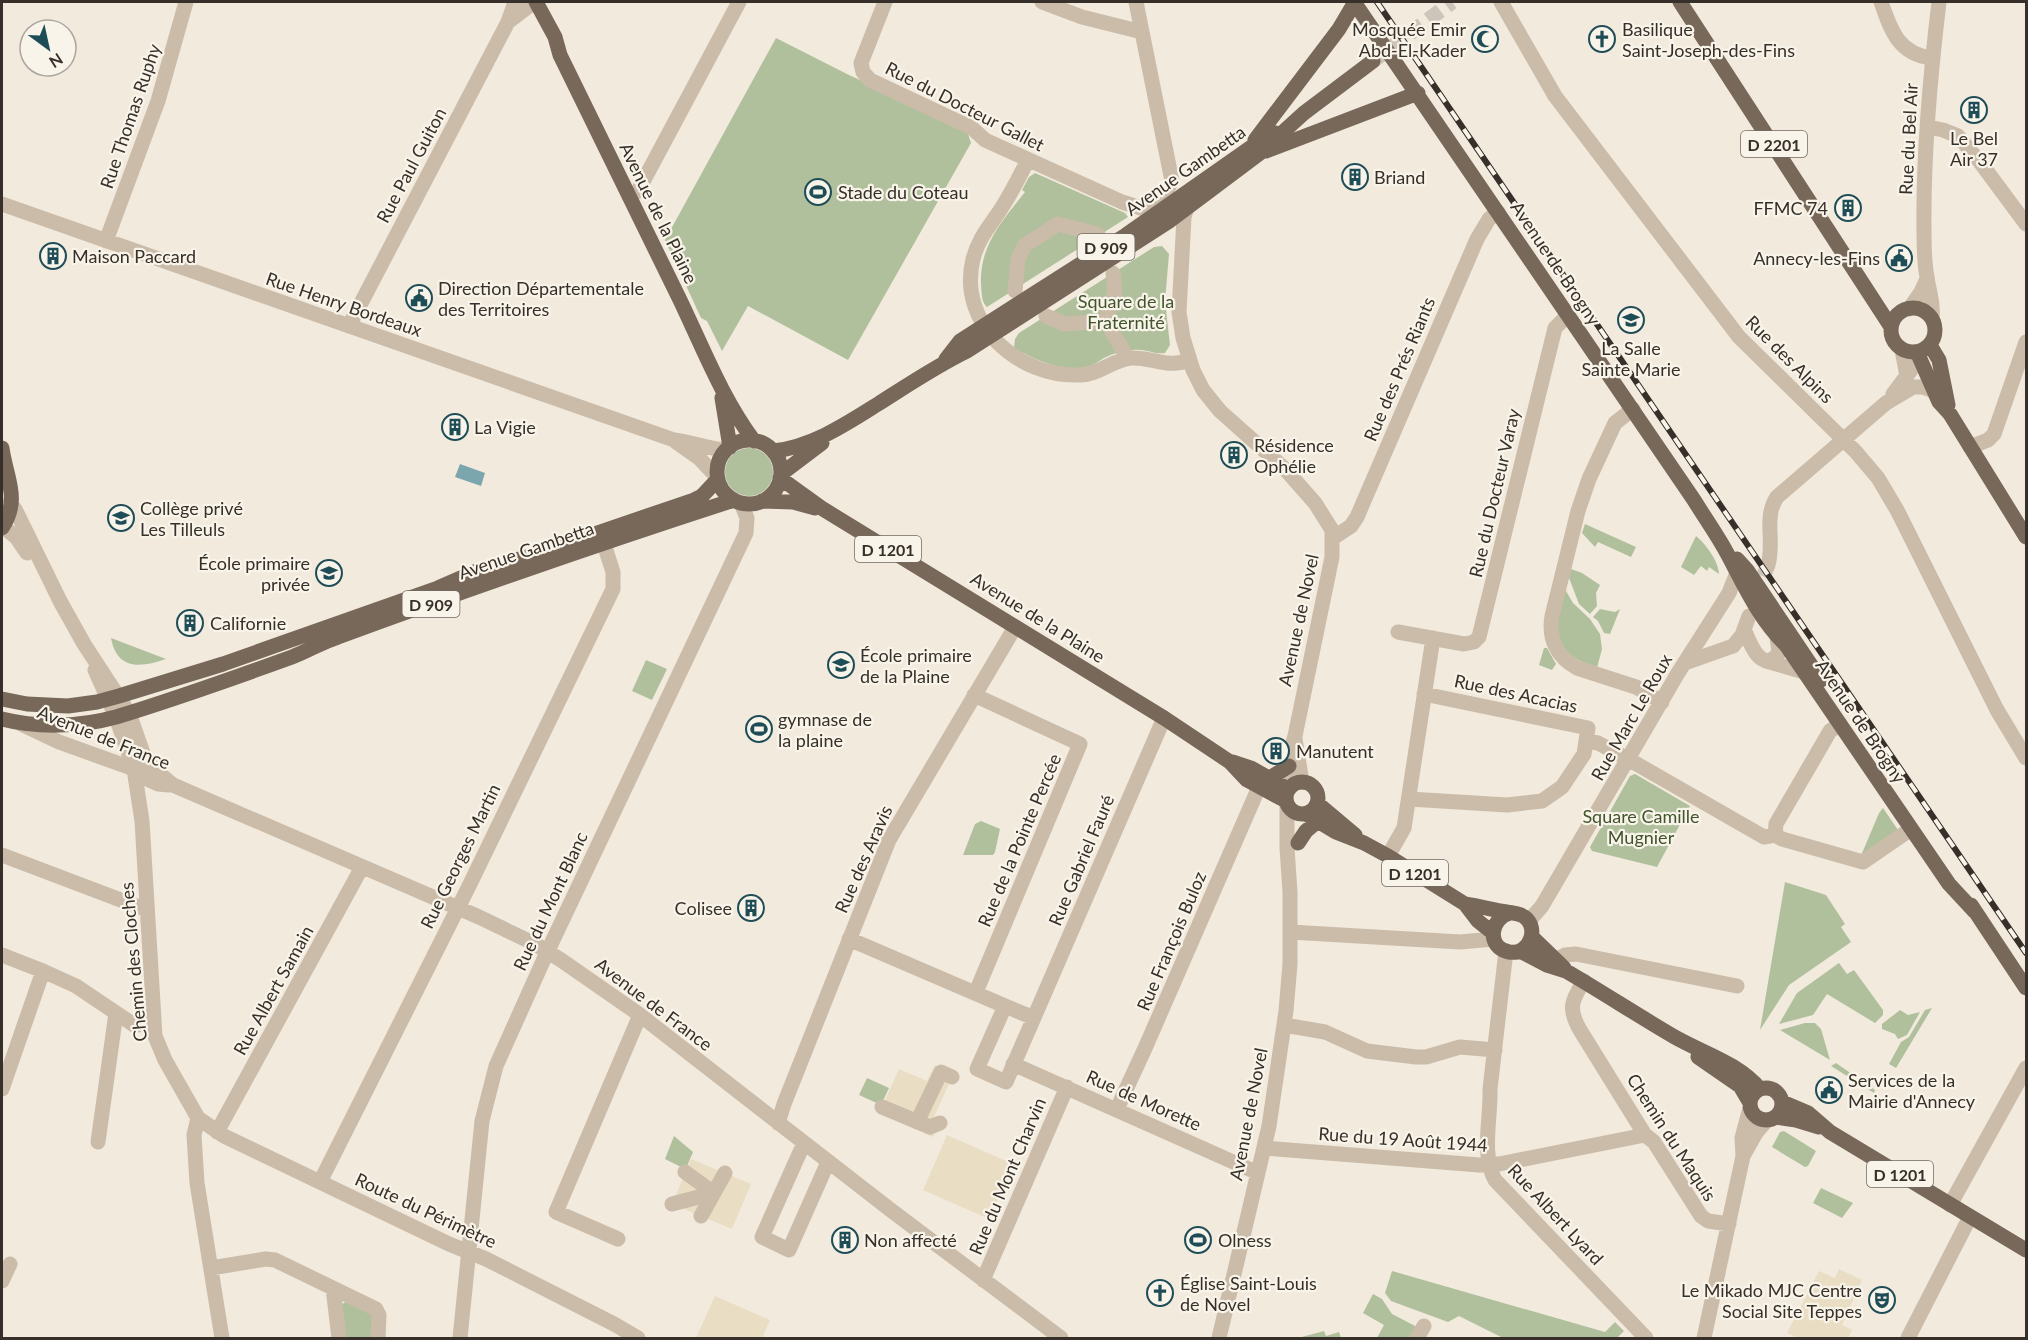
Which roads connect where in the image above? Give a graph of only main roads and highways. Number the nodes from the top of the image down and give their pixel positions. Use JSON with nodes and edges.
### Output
{"nodes":[{"id":1,"x":528,"y":2,"type":"edge"},
{"id":2,"x":1355,"y":2,"type":"edge"},
{"id":3,"x":1680,"y":2,"type":"edge"},
{"id":4,"x":1370,"y":24,"type":"junction"},
{"id":5,"x":1339,"y":29,"type":"junction"},
{"id":6,"x":1373,"y":61,"type":"tunnel mouth"},
{"id":7,"x":1418,"y":93,"type":"junction"},
{"id":8,"x":1256,"y":149,"type":"junction"},
{"id":9,"x":1874,"y":299,"type":"junction"},
{"id":10,"x":1905,"y":310,"type":"junction"},
{"id":11,"x":1891,"y":327,"type":"junction"},
{"id":12,"x":988,"y":331,"type":"junction"},
{"id":13,"x":1916,"y":350,"type":"junction"},
{"id":14,"x":721,"y":389,"type":"junction"},
{"id":15,"x":1950,"y":414,"type":"junction"},
{"id":16,"x":843,"y":426,"type":"junction"},
{"id":17,"x":754,"y":441,"type":"junction"},
{"id":18,"x":2,"y":448,"type":"edge"},
{"id":19,"x":728,"y":448,"type":"junction"},
{"id":20,"x":773,"y":451,"type":"junction"},
{"id":21,"x":4,"y":465,"type":"junction"},
{"id":22,"x":781,"y":476,"type":"junction"},
{"id":23,"x":718,"y":478,"type":"junction"},
{"id":24,"x":2,"y":481,"type":"edge"},
{"id":25,"x":762,"y":501,"type":"junction"},
{"id":26,"x":737,"y":502,"type":"junction"},
{"id":27,"x":6,"y":506,"type":"edge"},
{"id":28,"x":823,"y":509,"type":"junction"},
{"id":29,"x":2,"y":527,"type":"edge"},
{"id":30,"x":2026,"y":537,"type":"edge"},
{"id":31,"x":1741,"y":573,"type":"junction"},
{"id":32,"x":1804,"y":672,"type":"junction"},
{"id":33,"x":1830,"y":693,"type":"junction"},
{"id":34,"x":2,"y":699,"type":"edge"},
{"id":35,"x":118,"y":706,"type":"junction"},
{"id":36,"x":2,"y":719,"type":"edge"},
{"id":37,"x":1289,"y":766,"type":"road end"},
{"id":38,"x":1264,"y":783,"type":"junction"},
{"id":39,"x":1291,"y":793,"type":"junction"},
{"id":40,"x":1317,"y":803,"type":"junction"},
{"id":41,"x":1309,"y":817,"type":"junction"},
{"id":42,"x":1298,"y":843,"type":"road end"},
{"id":43,"x":1364,"y":843,"type":"junction"},
{"id":44,"x":1466,"y":904,"type":"junction"},
{"id":45,"x":1975,"y":912,"type":"junction"},
{"id":46,"x":1510,"y":913,"type":"junction"},
{"id":47,"x":1530,"y":929,"type":"junction"},
{"id":48,"x":1493,"y":936,"type":"junction"},
{"id":49,"x":1513,"y":951,"type":"junction"},
{"id":50,"x":1556,"y":965,"type":"junction"},
{"id":51,"x":2026,"y":988,"type":"edge"},
{"id":52,"x":1675,"y":1037,"type":"junction"},
{"id":53,"x":1760,"y":1089,"type":"junction"},
{"id":54,"x":1782,"y":1102,"type":"junction"},
{"id":55,"x":1750,"y":1106,"type":"junction"},
{"id":56,"x":1771,"y":1118,"type":"junction"},
{"id":57,"x":1830,"y":1132,"type":"junction"},
{"id":58,"x":2026,"y":1250,"type":"edge"}],
"edges":[{"from":1,"to":14,"type":"main road","name":"Avenue de la Plaine"},
{"from":2,"to":4,"type":"main road","name":"Avenue de Brogny"},
{"from":2,"to":5,"type":"main road"},
{"from":3,"to":9,"type":"main road","number":"D 2201"},
{"from":4,"to":5,"type":"main road"},
{"from":4,"to":7,"type":"main road","name":"Avenue de Brogny"},
{"from":5,"to":8,"type":"main road"},
{"from":6,"to":8,"type":"main road","name":"Avenue Gambetta","number":"D 909"},
{"from":7,"to":8,"type":"main road"},
{"from":7,"to":31,"type":"main road","name":"Avenue de Brogny"},
{"from":8,"to":12,"type":"main road","name":"Avenue Gambetta","number":"D 909"},
{"from":8,"to":12,"type":"main road","name":"Avenue Gambetta","number":"D 909"},
{"from":9,"to":10,"type":"main road"},
{"from":9,"to":11,"type":"main road","number":"D 2201"},
{"from":10,"to":11,"type":"main road"},
{"from":10,"to":13,"type":"main road"},
{"from":11,"to":13,"type":"main road"},
{"from":12,"to":16,"type":"main road","name":"Avenue Gambetta","number":"D 909"},
{"from":13,"to":15,"type":"main road"},
{"from":13,"to":15,"type":"main road"},
{"from":14,"to":17,"type":"main road","name":"Avenue de la Plaine"},
{"from":14,"to":19,"type":"main road","name":"Avenue de la Plaine"},
{"from":15,"to":30,"type":"main road"},
{"from":16,"to":20,"type":"main road","name":"Avenue Gambetta","number":"D 909"},
{"from":16,"to":22,"type":"main road","name":"Avenue Gambetta","number":"D 909"},
{"from":17,"to":19,"type":"main road"},
{"from":17,"to":20,"type":"main road"},
{"from":18,"to":21,"type":"main road"},
{"from":19,"to":23,"type":"main road"},
{"from":20,"to":22,"type":"main road"},
{"from":21,"to":24,"type":"main road"},
{"from":21,"to":27,"type":"main road"},
{"from":22,"to":25,"type":"main road"},
{"from":22,"to":28,"type":"main road","name":"Avenue de la Plaine","number":"D 1201"},
{"from":23,"to":26,"type":"main road"},
{"from":23,"to":35,"type":"main road","name":"Avenue Gambetta","number":"D 909"},
{"from":25,"to":26,"type":"main road"},
{"from":25,"to":28,"type":"main road","name":"Avenue de la Plaine","number":"D 1201"},
{"from":26,"to":35,"type":"main road","name":"Avenue Gambetta","number":"D 909"},
{"from":27,"to":29,"type":"main road"},
{"from":28,"to":38,"type":"main road","name":"Avenue de la Plaine","number":"D 1201"},
{"from":31,"to":32,"type":"main road","name":"Avenue de Brogny"},
{"from":31,"to":33,"type":"main road","name":"Avenue de Brogny"},
{"from":32,"to":33,"type":"main road"},
{"from":32,"to":45,"type":"main road","name":"Avenue de Brogny"},
{"from":33,"to":45,"type":"main road","name":"Avenue de Brogny"},
{"from":34,"to":35,"type":"main road","name":"Avenue de France","number":"D 909"},
{"from":35,"to":36,"type":"main road","name":"Avenue de France","number":"D 909"},
{"from":37,"to":38,"type":"main road"},
{"from":38,"to":39,"type":"main road","name":"Avenue de la Plaine","number":"D 1201"},
{"from":39,"to":40,"type":"main road"},
{"from":39,"to":41,"type":"main road","name":"Avenue de la Plaine"},
{"from":40,"to":41,"type":"main road"},
{"from":40,"to":43,"type":"main road","number":"D 1201"},
{"from":41,"to":42,"type":"main road"},
{"from":41,"to":43,"type":"main road","number":"D 1201"},
{"from":43,"to":44,"type":"main road","number":"D 1201"},
{"from":44,"to":46,"type":"main road","number":"D 1201"},
{"from":44,"to":48,"type":"main road","number":"D 1201"},
{"from":45,"to":51,"type":"main road","name":"Avenue de Brogny"},
{"from":46,"to":47,"type":"main road"},
{"from":46,"to":48,"type":"main road"},
{"from":47,"to":49,"type":"main road"},
{"from":47,"to":50,"type":"main road"},
{"from":48,"to":49,"type":"main road"},
{"from":49,"to":50,"type":"main road"},
{"from":50,"to":52,"type":"main road"},
{"from":52,"to":53,"type":"main road"},
{"from":52,"to":55,"type":"main road"},
{"from":53,"to":54,"type":"main road"},
{"from":53,"to":55,"type":"main road"},
{"from":54,"to":56,"type":"main road"},
{"from":54,"to":57,"type":"main road"},
{"from":55,"to":56,"type":"main road"},
{"from":56,"to":57,"type":"main road"},
{"from":57,"to":58,"type":"main road","number":"D 1201"}]}
